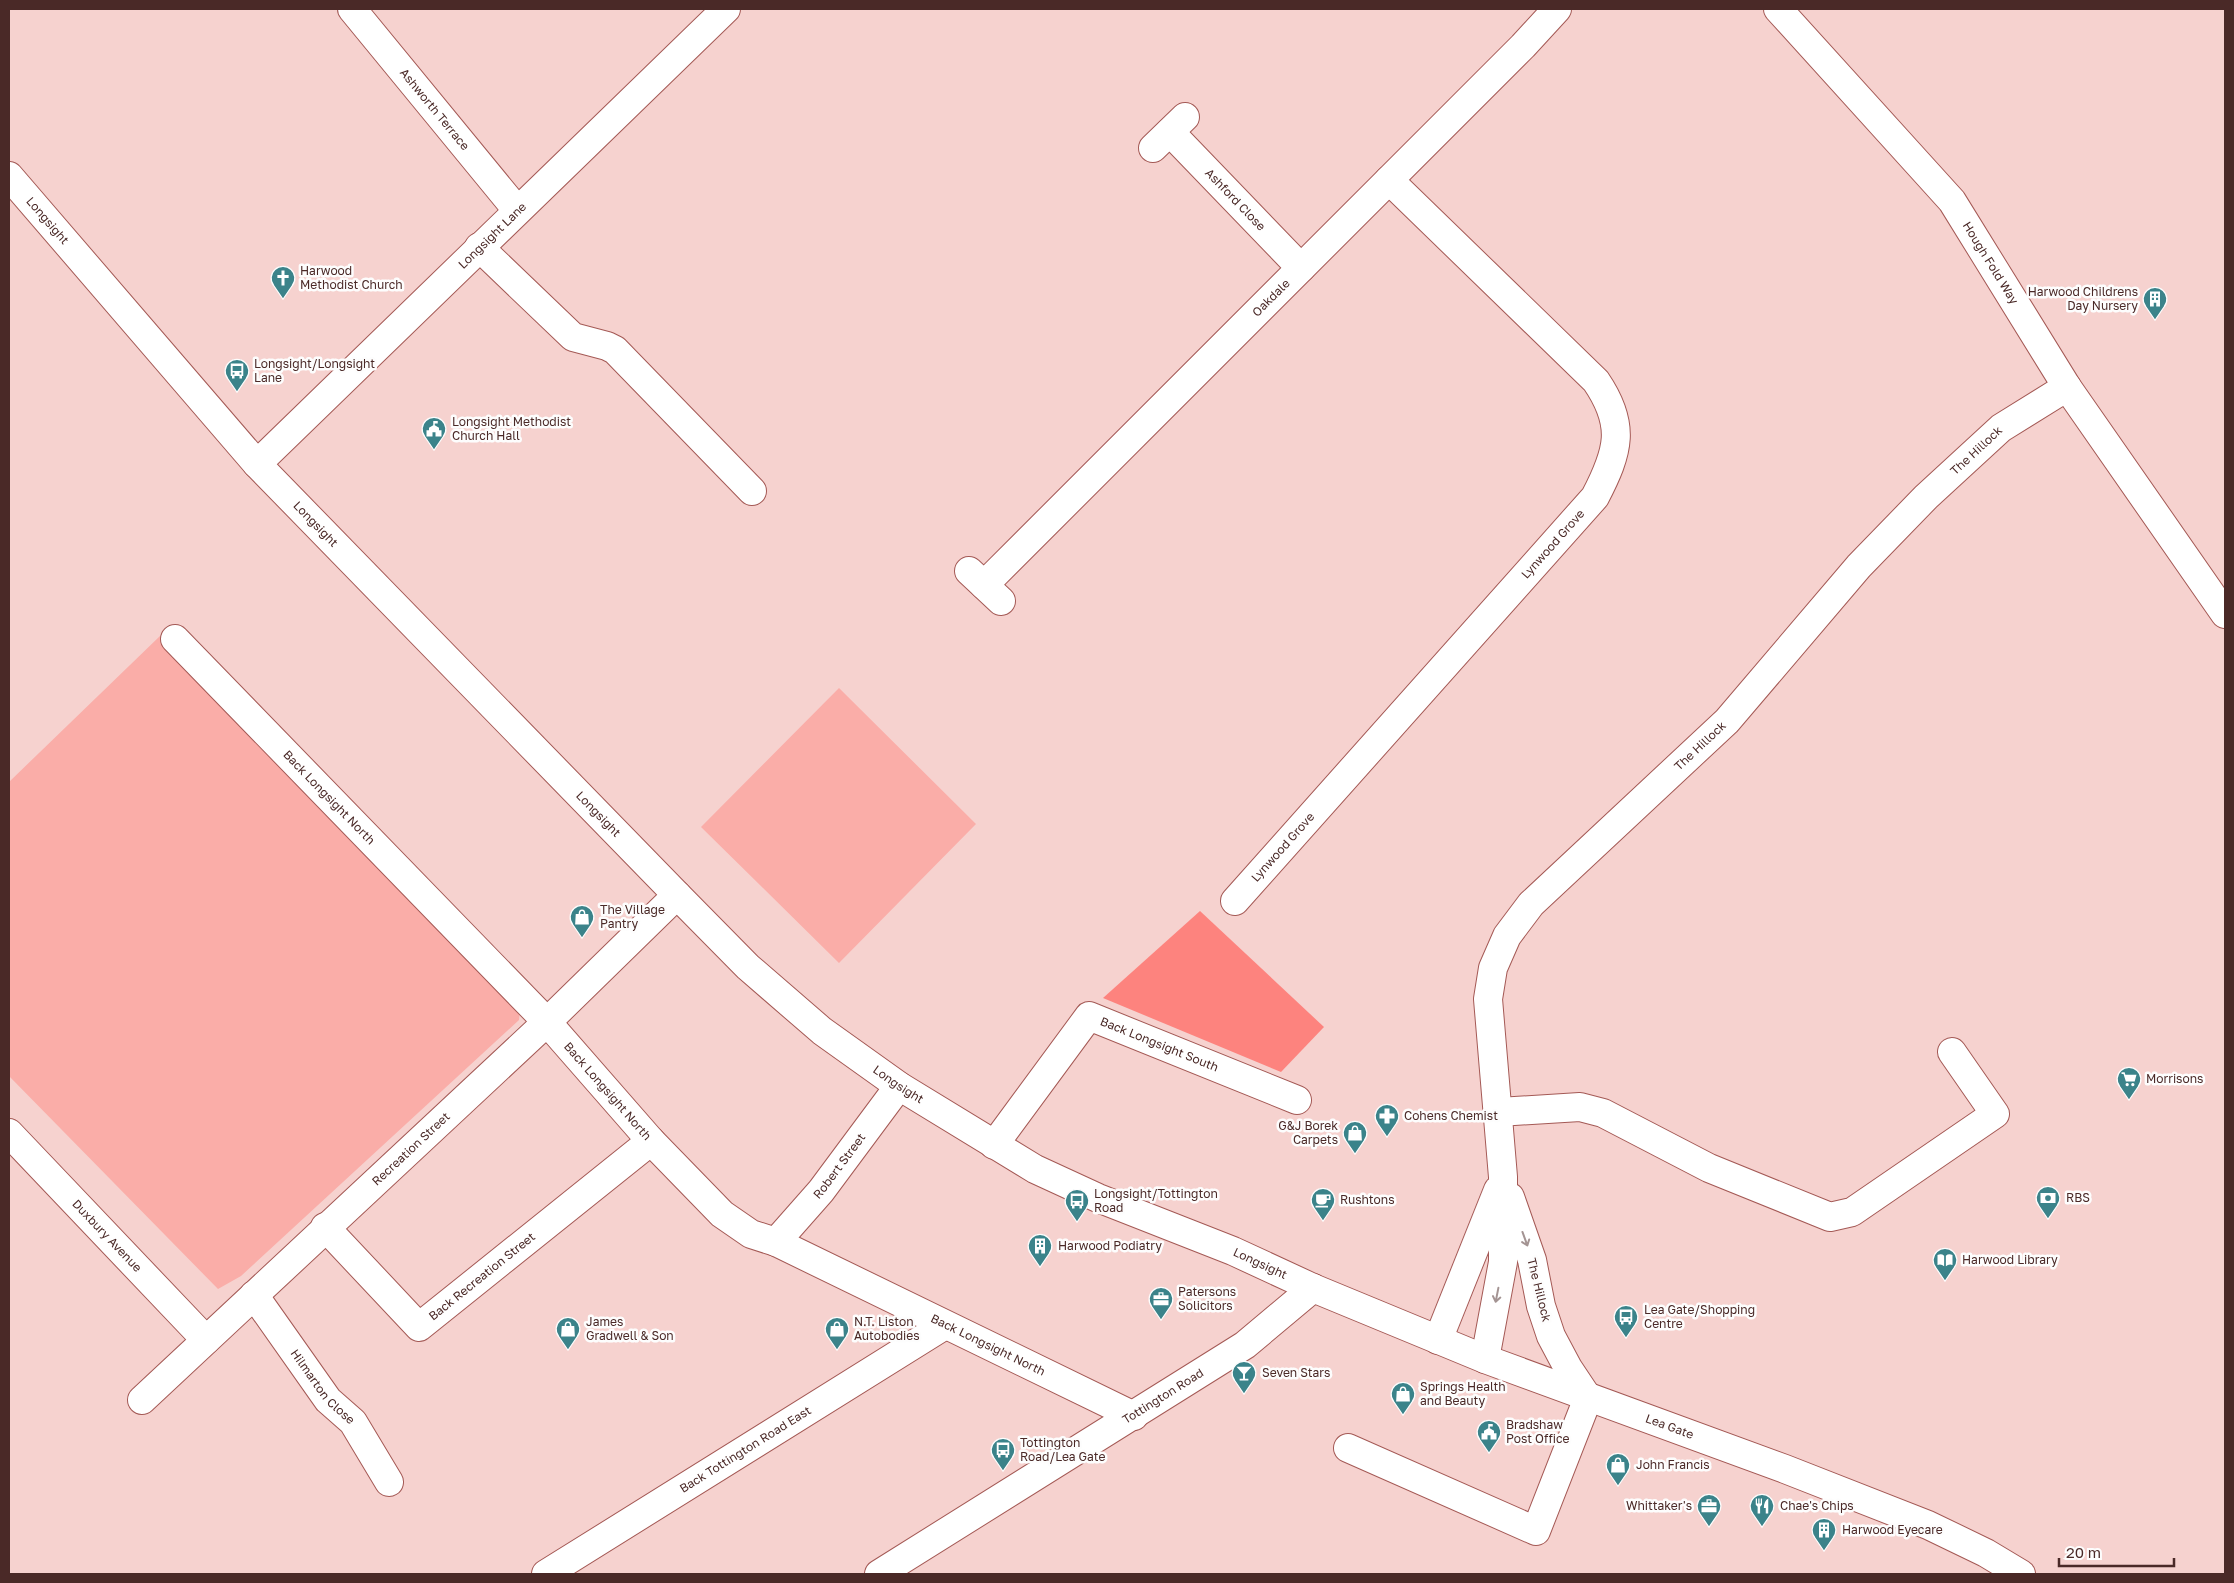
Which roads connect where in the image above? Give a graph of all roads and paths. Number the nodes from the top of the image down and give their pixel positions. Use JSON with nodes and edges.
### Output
{"nodes":[{"id":1,"x":352,"y":9,"type":"edge"},
{"id":2,"x":726,"y":9,"type":"edge"},
{"id":3,"x":1557,"y":9,"type":"edge"},
{"id":4,"x":1778,"y":9,"type":"edge"},
{"id":5,"x":1169,"y":132,"type":"dead end"},
{"id":6,"x":9,"y":176,"type":"edge"},
{"id":7,"x":1389,"y":180,"type":"junction"},
{"id":8,"x":517,"y":210,"type":"junction"},
{"id":9,"x":479,"y":247,"type":"junction"},
{"id":10,"x":1301,"y":268,"type":"junction"},
{"id":11,"x":2067,"y":387,"type":"junction"},
{"id":12,"x":257,"y":464,"type":"junction"},
{"id":13,"x":752,"y":491,"type":"dead end"},
{"id":14,"x":985,"y":586,"type":"dead end"},
{"id":15,"x":2225,"y":614,"type":"edge"},
{"id":16,"x":175,"y":639,"type":"dead end"},
{"id":17,"x":676,"y":895,"type":"junction"},
{"id":18,"x":1235,"y":901,"type":"dead end"},
{"id":19,"x":547,"y":1022,"type":"junction"},
{"id":20,"x":1952,"y":1052,"type":"dead end"},
{"id":21,"x":899,"y":1086,"type":"junction"},
{"id":22,"x":1297,"y":1100,"type":"dead end"},
{"id":23,"x":1499,"y":1112,"type":"junction"},
{"id":24,"x":9,"y":1133,"type":"edge"},
{"id":25,"x":651,"y":1141,"type":"junction"},
{"id":26,"x":994,"y":1145,"type":"junction"},
{"id":27,"x":1503,"y":1177,"type":"junction"},
{"id":28,"x":325,"y":1227,"type":"junction"},
{"id":29,"x":776,"y":1242,"type":"junction"},
{"id":30,"x":1313,"y":1288,"type":"junction"},
{"id":31,"x":254,"y":1295,"type":"junction"},
{"id":32,"x":945,"y":1325,"type":"junction"},
{"id":33,"x":206,"y":1340,"type":"junction"},
{"id":34,"x":1438,"y":1340,"type":"junction"},
{"id":35,"x":1485,"y":1359,"type":"junction"},
{"id":36,"x":1588,"y":1398,"type":"junction"},
{"id":37,"x":142,"y":1400,"type":"dead end"},
{"id":38,"x":1134,"y":1416,"type":"junction"},
{"id":39,"x":1348,"y":1448,"type":"dead end"},
{"id":40,"x":388,"y":1482,"type":"dead end"},
{"id":41,"x":546,"y":1574,"type":"edge"},
{"id":42,"x":879,"y":1574,"type":"edge"},
{"id":43,"x":2021,"y":1574,"type":"edge"}],
"edges":[{"from":1,"to":8,"type":"street","name":"Ashworth Terrace"},
{"from":2,"to":8,"type":"street","name":"Longsight Lane"},
{"from":3,"to":7,"type":"street","name":"Oakdale"},
{"from":4,"to":11,"type":"street","name":"Hough Fold Way"},
{"from":5,"to":10,"type":"street","name":"Ashford Close"},
{"from":6,"to":12,"type":"street","name":"Longsight"},
{"from":7,"to":10,"type":"street","name":"Oakdale"},
{"from":7,"to":18,"type":"street","name":"Lynwood Grove"},
{"from":8,"to":9,"type":"street","name":"Longsight Lane"},
{"from":9,"to":12,"type":"street","name":"Longsight Lane"},
{"from":9,"to":13,"type":"street"},
{"from":10,"to":14,"type":"street","name":"Oakdale"},
{"from":11,"to":15,"type":"street","name":"Hough Fold Way"},
{"from":11,"to":23,"type":"street","name":"The Hillock"},
{"from":12,"to":17,"type":"street","name":"Longsight"},
{"from":16,"to":19,"type":"street","name":"Back Longsight North"},
{"from":17,"to":19,"type":"street","name":"Recreation Street"},
{"from":17,"to":21,"type":"street","name":"Longsight"},
{"from":19,"to":25,"type":"street","name":"Back Longsight North"},
{"from":19,"to":28,"type":"street","name":"Recreation Street"},
{"from":20,"to":23,"type":"street"},
{"from":21,"to":26,"type":"street","name":"Longsight"},
{"from":21,"to":29,"type":"street","name":"Robert Street"},
{"from":22,"to":26,"type":"street","name":"Back Longsight South"},
{"from":23,"to":27,"type":"street","name":"The Hillock"},
{"from":24,"to":33,"type":"street","name":"Duxbury Avenue"},
{"from":25,"to":28,"type":"street","name":"Back Recreation Street"},
{"from":25,"to":29,"type":"street","name":"Back Longsight North"},
{"from":26,"to":30,"type":"street","name":"Longsight"},
{"from":27,"to":34,"type":"street","name":"The Hillock"},
{"from":27,"to":35,"type":"street","name":"The Hillock","one_way":true},
{"from":27,"to":36,"type":"street","name":"The Hillock","one_way":true},
{"from":28,"to":31,"type":"street","name":"Recreation Street"},
{"from":29,"to":32,"type":"street","name":"Back Longsight North"},
{"from":30,"to":34,"type":"street","name":"Lea Gate"},
{"from":30,"to":38,"type":"street","name":"Tottington Road"},
{"from":31,"to":33,"type":"street","name":"Recreation Street"},
{"from":31,"to":40,"type":"street","name":"Hilmarton Close"},
{"from":32,"to":38,"type":"street","name":"Back Longsight North"},
{"from":32,"to":41,"type":"street","name":"Back Tottington Road East"},
{"from":33,"to":37,"type":"street","name":"Recreation Street"},
{"from":34,"to":35,"type":"street","name":"Lea Gate"},
{"from":35,"to":36,"type":"street","name":"Lea Gate"},
{"from":36,"to":39,"type":"street"},
{"from":36,"to":43,"type":"street","name":"Lea Gate"},
{"from":38,"to":42,"type":"street","name":"Tottington Road"}]}
